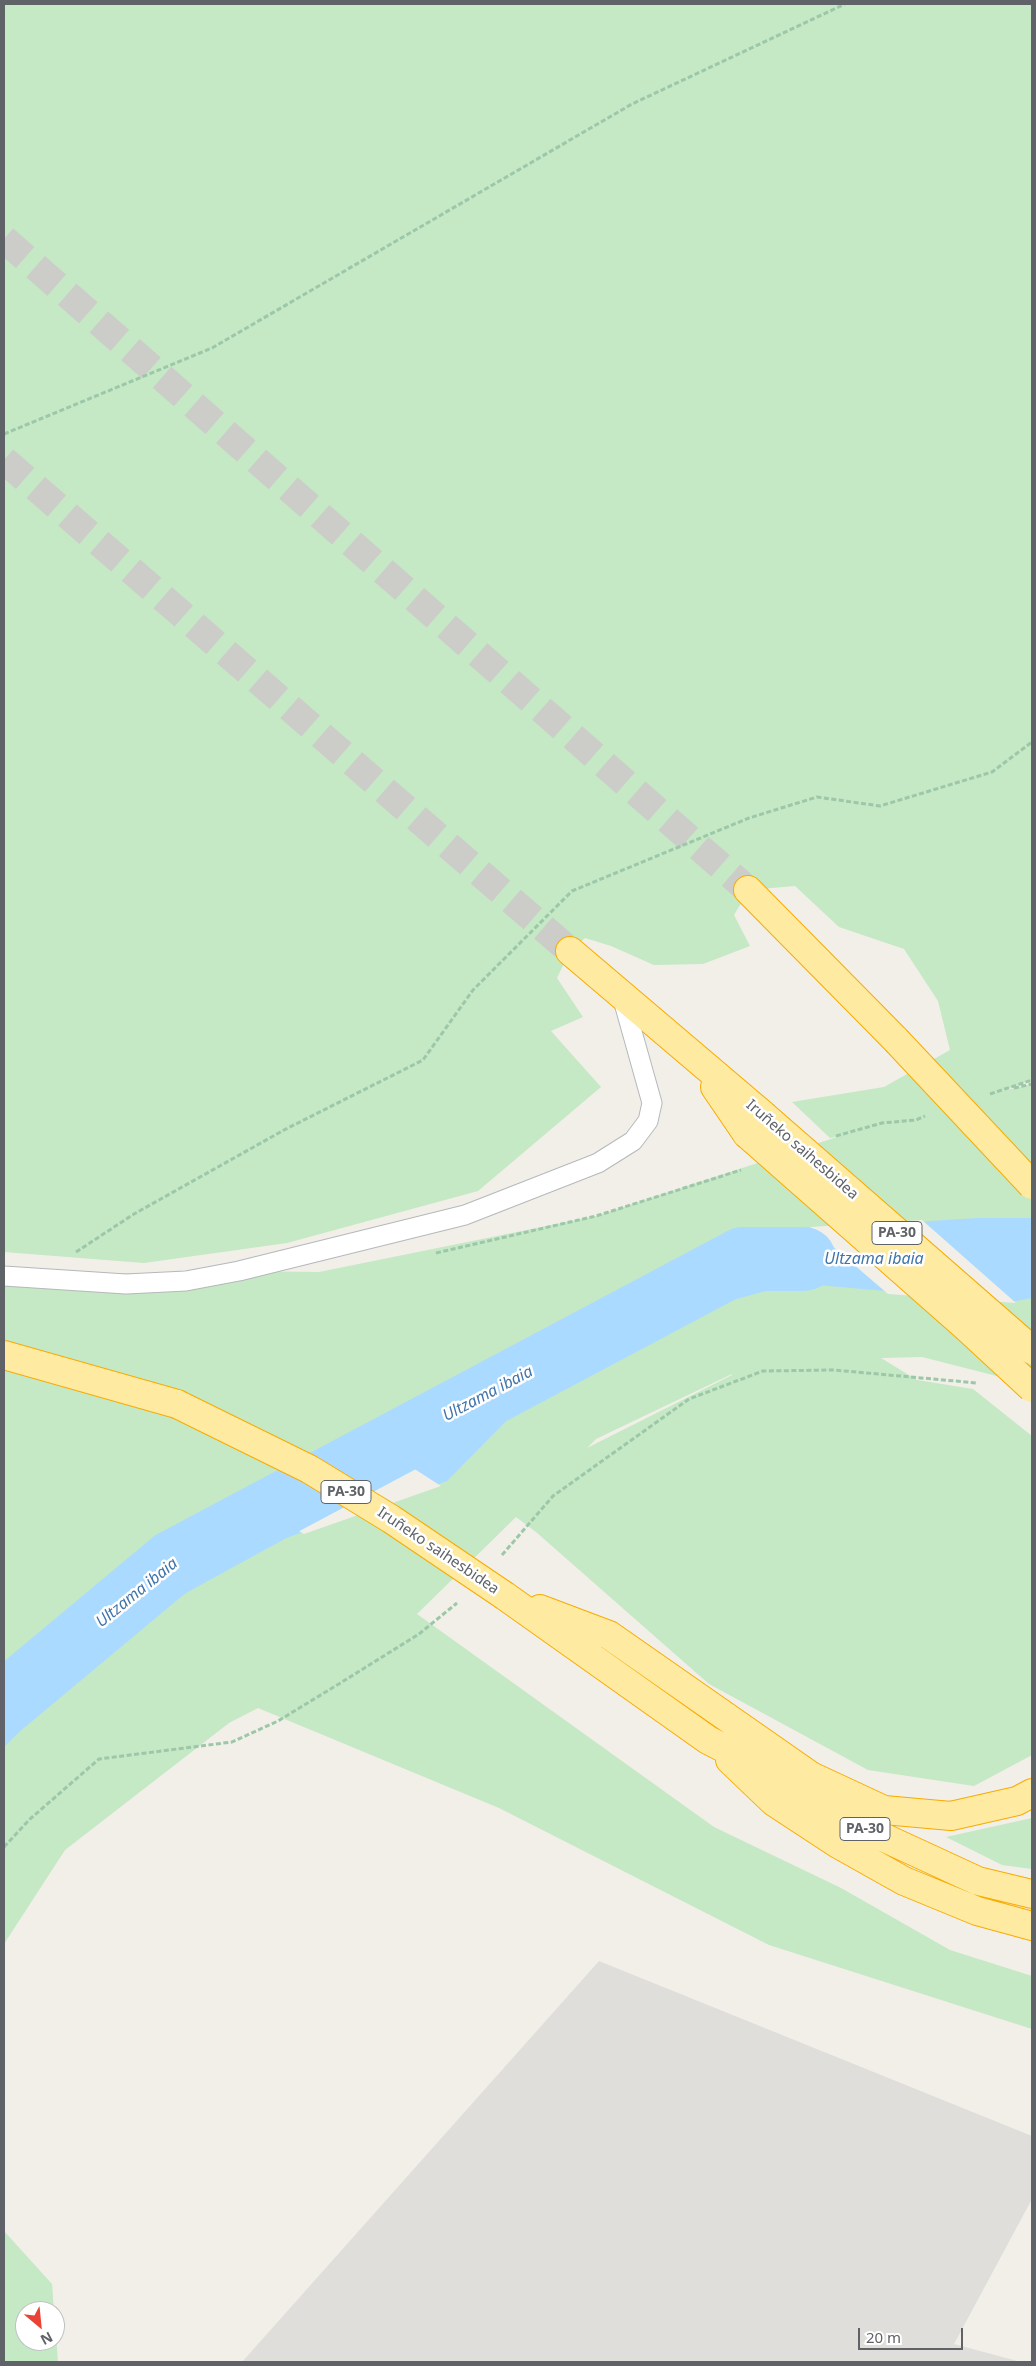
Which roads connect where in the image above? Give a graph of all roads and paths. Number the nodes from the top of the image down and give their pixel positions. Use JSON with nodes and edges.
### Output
{"nodes":[{"id":1,"x":845,"y":4,"type":"edge"},
{"id":2,"x":4,"y":434,"type":"edge"},
{"id":3,"x":1032,"y":742,"type":"edge"},
{"id":4,"x":748,"y":890,"type":"tunnel mouth"},
{"id":5,"x":570,"y":951,"type":"tunnel mouth"},
{"id":6,"x":622,"y":995,"type":"junction"},
{"id":7,"x":1032,"y":1082,"type":"edge"},
{"id":8,"x":986,"y":1096,"type":"dead end"},
{"id":9,"x":933,"y":1114,"type":"dead end"},
{"id":10,"x":755,"y":1125,"type":"junction"},
{"id":11,"x":830,"y":1138,"type":"dead end"},
{"id":12,"x":743,"y":1170,"type":"dead end"},
{"id":13,"x":1032,"y":1185,"type":"edge"},
{"id":14,"x":75,"y":1252,"type":"dead end"},
{"id":15,"x":427,"y":1256,"type":"dead end"},
{"id":16,"x":4,"y":1276,"type":"edge"},
{"id":17,"x":1032,"y":1350,"type":"edge"},
{"id":18,"x":4,"y":1355,"type":"edge"},
{"id":19,"x":1032,"y":1388,"type":"edge"},
{"id":20,"x":506,"y":1596,"type":"junction"},
{"id":21,"x":708,"y":1740,"type":"junction"},
{"id":22,"x":1032,"y":1792,"type":"edge"},
{"id":23,"x":1032,"y":1894,"type":"edge"},
{"id":24,"x":1032,"y":1926,"type":"edge"}],
"edges":[{"from":1,"to":2,"type":"path"},
{"from":3,"to":14,"type":"path"},
{"from":4,"to":13,"type":"highway","bridge":true},
{"from":5,"to":6,"type":"highway","name":"Iruñeko saihesbidea","number":"PA-30"},
{"from":6,"to":10,"type":"highway","name":"Iruñeko saihesbidea","number":"PA-30"},
{"from":6,"to":16,"type":"lane"},
{"from":7,"to":8,"type":"path"},
{"from":9,"to":11,"type":"path"},
{"from":10,"to":17,"type":"highway","name":"Iruñeko saihesbidea","number":"PA-30","bridge":true},
{"from":10,"to":19,"type":"highway","bridge":true},
{"from":12,"to":15,"type":"path"},
{"from":18,"to":20,"type":"highway","name":"Iruñeko saihesbidea","number":"PA-30","bridge":true},
{"from":20,"to":21,"type":"highway","name":"Iruñeko saihesbidea","number":"PA-30"},
{"from":20,"to":22,"type":"highway"},
{"from":21,"to":23,"type":"highway","name":"Iruñeko saihesbidea","number":"PA-30"},
{"from":21,"to":24,"type":"highway","name":"Iruñeko saihesbidea","number":"PA-30"}]}
